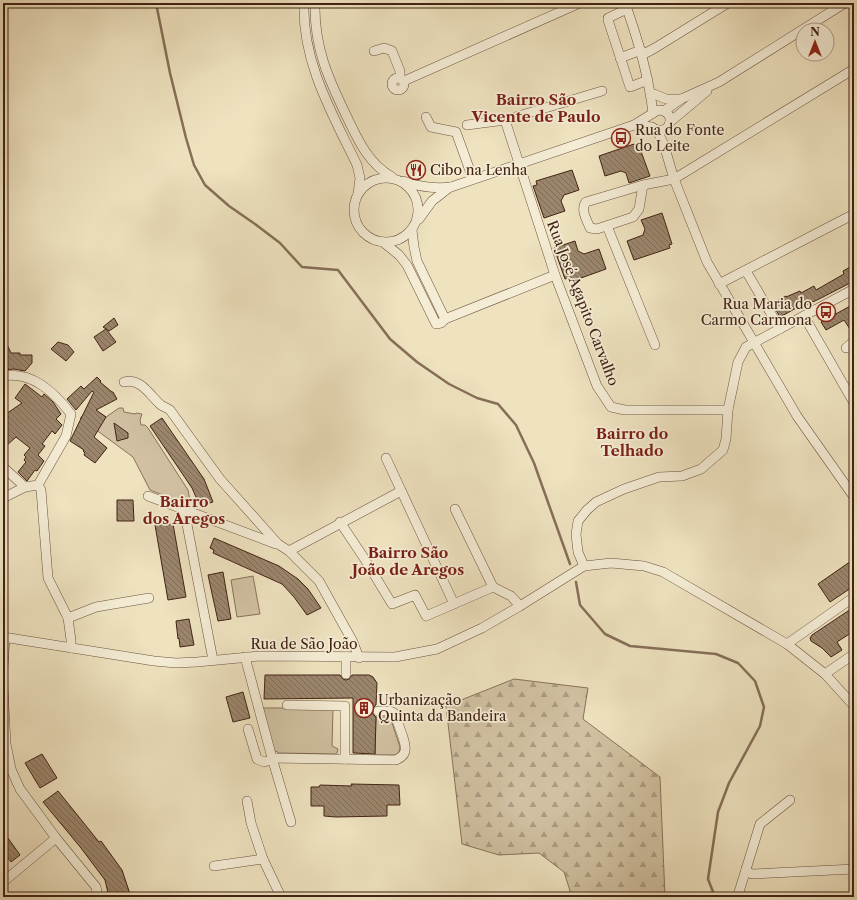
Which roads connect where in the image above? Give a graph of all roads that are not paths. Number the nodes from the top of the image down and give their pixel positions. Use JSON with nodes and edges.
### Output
{"nodes":[{"id":1,"x":304,"y":3,"type":"edge"},
{"id":2,"x":315,"y":3,"type":"edge"},
{"id":3,"x":580,"y":3,"type":"edge"},
{"id":4,"x":728,"y":3,"type":"edge"},
{"id":5,"x":845,"y":3,"type":"edge"},
{"id":6,"x":626,"y":6,"type":"edge"},
{"id":7,"x":374,"y":51,"type":"dead end"},
{"id":8,"x":642,"y":52,"type":"junction"},
{"id":9,"x":620,"y":58,"type":"junction"},
{"id":10,"x":854,"y":69,"type":"edge"},
{"id":11,"x":719,"y":82,"type":"junction"},
{"id":12,"x":651,"y":87,"type":"junction"},
{"id":13,"x":602,"y":92,"type":"dead end"},
{"id":14,"x":681,"y":99,"type":"junction"},
{"id":15,"x":658,"y":112,"type":"junction"},
{"id":16,"x":426,"y":117,"type":"dead end"},
{"id":17,"x":505,"y":120,"type":"junction"},
{"id":18,"x":467,"y":125,"type":"dead end"},
{"id":19,"x":634,"y":125,"type":"junction"},
{"id":20,"x":669,"y":125,"type":"junction"},
{"id":21,"x":655,"y":129,"type":"junction"},
{"id":22,"x":664,"y":144,"type":"junction"},
{"id":23,"x":519,"y":164,"type":"junction"},
{"id":24,"x":393,"y":178,"type":"junction"},
{"id":25,"x":674,"y":179,"type":"junction"},
{"id":26,"x":473,"y":180,"type":"junction"},
{"id":27,"x":403,"y":181,"type":"junction"},
{"id":28,"x":643,"y":185,"type":"junction"},
{"id":29,"x":451,"y":187,"type":"junction"},
{"id":30,"x":357,"y":195,"type":"junction"},
{"id":31,"x":854,"y":214,"type":"edge"},
{"id":32,"x":418,"y":220,"type":"junction"},
{"id":33,"x":607,"y":226,"type":"junction"},
{"id":34,"x":412,"y":230,"type":"junction"},
{"id":35,"x":383,"y":242,"type":"junction"},
{"id":36,"x":746,"y":270,"type":"junction"},
{"id":37,"x":555,"y":275,"type":"junction"},
{"id":38,"x":719,"y":284,"type":"junction"},
{"id":39,"x":854,"y":289,"type":"edge"},
{"id":40,"x":804,"y":316,"type":"junction"},
{"id":41,"x":445,"y":319,"type":"junction"},
{"id":42,"x":780,"y":329,"type":"junction"},
{"id":43,"x":854,"y":340,"type":"edge"},
{"id":44,"x":754,"y":343,"type":"junction"},
{"id":45,"x":654,"y":345,"type":"dead end"},
{"id":46,"x":846,"y":348,"type":"dead end"},
{"id":47,"x":3,"y":376,"type":"edge"},
{"id":48,"x":124,"y":382,"type":"dead end"},
{"id":49,"x":854,"y":403,"type":"edge"},
{"id":50,"x":728,"y":410,"type":"junction"},
{"id":51,"x":386,"y":458,"type":"dead end"},
{"id":52,"x":3,"y":467,"type":"edge"},
{"id":53,"x":38,"y":485,"type":"junction"},
{"id":54,"x":25,"y":487,"type":"junction"},
{"id":55,"x":401,"y":490,"type":"junction"},
{"id":56,"x":148,"y":496,"type":"dead end"},
{"id":57,"x":854,"y":497,"type":"edge"},
{"id":58,"x":3,"y":498,"type":"edge"},
{"id":59,"x":456,"y":508,"type":"dead end"},
{"id":60,"x":184,"y":509,"type":"junction"},
{"id":61,"x":340,"y":522,"type":"junction"},
{"id":62,"x":278,"y":544,"type":"junction"},
{"id":63,"x":289,"y":551,"type":"junction"},
{"id":64,"x":584,"y":566,"type":"junction"},
{"id":65,"x":493,"y":587,"type":"junction"},
{"id":66,"x":854,"y":597,"type":"edge"},
{"id":67,"x":149,"y":598,"type":"dead end"},
{"id":68,"x":454,"y":604,"type":"junction"},
{"id":69,"x":520,"y":606,"type":"junction"},
{"id":70,"x":68,"y":618,"type":"junction"},
{"id":71,"x":4,"y":638,"type":"edge"},
{"id":72,"x":787,"y":644,"type":"junction"},
{"id":73,"x":71,"y":648,"type":"junction"},
{"id":74,"x":854,"y":654,"type":"edge"},
{"id":75,"x":245,"y":657,"type":"junction"},
{"id":76,"x":346,"y":657,"type":"junction"},
{"id":77,"x":359,"y":658,"type":"junction"},
{"id":78,"x":214,"y":660,"type":"junction"},
{"id":79,"x":3,"y":668,"type":"edge"},
{"id":80,"x":346,"y":674,"type":"dead end"},
{"id":81,"x":826,"y":674,"type":"junction"},
{"id":82,"x":3,"y":687,"type":"edge"},
{"id":83,"x":287,"y":705,"type":"dead end"},
{"id":84,"x":854,"y":706,"type":"edge"},
{"id":85,"x":378,"y":711,"type":"dead end"},
{"id":86,"x":248,"y":729,"type":"dead end"},
{"id":87,"x":272,"y":759,"type":"junction"},
{"id":88,"x":345,"y":759,"type":"junction"},
{"id":89,"x":790,"y":800,"type":"dead end"},
{"id":90,"x":247,"y":801,"type":"dead end"},
{"id":91,"x":291,"y":822,"type":"dead end"},
{"id":92,"x":56,"y":838,"type":"junction"},
{"id":93,"x":263,"y":859,"type":"junction"},
{"id":94,"x":214,"y":866,"type":"dead end"},
{"id":95,"x":746,"y":869,"type":"junction"},
{"id":96,"x":854,"y":869,"type":"edge"},
{"id":97,"x":3,"y":882,"type":"edge"},
{"id":98,"x":98,"y":897,"type":"edge"},
{"id":99,"x":281,"y":897,"type":"edge"},
{"id":100,"x":739,"y":897,"type":"edge"}],
"edges":[{"from":1,"to":30,"type":"street"},
{"from":2,"to":24,"type":"street"},
{"from":3,"to":7,"type":"street"},
{"from":4,"to":8,"type":"street"},
{"from":5,"to":11,"type":"street"},
{"from":6,"to":8,"type":"street"},
{"from":6,"to":9,"type":"street"},
{"from":8,"to":9,"type":"street"},
{"from":8,"to":12,"type":"street"},
{"from":9,"to":12,"type":"street"},
{"from":10,"to":25,"type":"street"},
{"from":11,"to":14,"type":"street"},
{"from":11,"to":20,"type":"street"},
{"from":12,"to":14,"type":"street"},
{"from":12,"to":15,"type":"street"},
{"from":13,"to":17,"type":"street"},
{"from":14,"to":15,"type":"street"},
{"from":15,"to":19,"type":"street"},
{"from":15,"to":20,"type":"street"},
{"from":15,"to":21,"type":"street"},
{"from":16,"to":26,"type":"street"},
{"from":17,"to":18,"type":"street"},
{"from":17,"to":23,"type":"street","name":"Rua José Agapito Carvalho"},
{"from":19,"to":21,"type":"street"},
{"from":19,"to":23,"type":"street"},
{"from":20,"to":21,"type":"street"},
{"from":20,"to":22,"type":"street"},
{"from":21,"to":22,"type":"street"},
{"from":22,"to":25,"type":"street"},
{"from":23,"to":26,"type":"street"},
{"from":23,"to":37,"type":"street","name":"Rua José Agapito Carvalho"},
{"from":24,"to":27,"type":"street"},
{"from":24,"to":30,"type":"street"},
{"from":25,"to":28,"type":"street"},
{"from":25,"to":38,"type":"street"},
{"from":26,"to":29,"type":"street"},
{"from":27,"to":29,"type":"street"},
{"from":27,"to":32,"type":"street"},
{"from":28,"to":33,"type":"street"},
{"from":28,"to":33,"type":"street"},
{"from":29,"to":32,"type":"street"},
{"from":30,"to":35,"type":"street"},
{"from":31,"to":36,"type":"street"},
{"from":32,"to":34,"type":"street"},
{"from":33,"to":45,"type":"street"},
{"from":34,"to":35,"type":"street"},
{"from":34,"to":41,"type":"street"},
{"from":35,"to":41,"type":"street"},
{"from":36,"to":38,"type":"street"},
{"from":36,"to":42,"type":"street"},
{"from":37,"to":41,"type":"street"},
{"from":37,"to":50,"type":"street","name":"Rua José Agapito Carvalho"},
{"from":38,"to":44,"type":"street"},
{"from":39,"to":40,"type":"street"},
{"from":40,"to":42,"type":"street"},
{"from":40,"to":49,"type":"street"},
{"from":42,"to":44,"type":"street"},
{"from":43,"to":46,"type":"street"},
{"from":44,"to":50,"type":"street"},
{"from":44,"to":57,"type":"street"},
{"from":47,"to":53,"type":"street"},
{"from":48,"to":62,"type":"street"},
{"from":50,"to":64,"type":"street"},
{"from":51,"to":55,"type":"street"},
{"from":52,"to":54,"type":"street"},
{"from":53,"to":54,"type":"street"},
{"from":53,"to":70,"type":"street"},
{"from":54,"to":58,"type":"street"},
{"from":55,"to":61,"type":"street"},
{"from":55,"to":68,"type":"street"},
{"from":56,"to":60,"type":"street"},
{"from":59,"to":65,"type":"street"},
{"from":60,"to":62,"type":"street"},
{"from":60,"to":78,"type":"street"},
{"from":61,"to":63,"type":"street"},
{"from":61,"to":68,"type":"street"},
{"from":62,"to":63,"type":"street"},
{"from":63,"to":77,"type":"street"},
{"from":64,"to":69,"type":"street","name":"Rua de São João"},
{"from":64,"to":72,"type":"street"},
{"from":65,"to":68,"type":"street"},
{"from":65,"to":69,"type":"street"},
{"from":66,"to":72,"type":"street"},
{"from":67,"to":70,"type":"street"},
{"from":69,"to":77,"type":"street","name":"Rua de São João"},
{"from":70,"to":73,"type":"street"},
{"from":71,"to":73,"type":"street","name":"Rua de São João"},
{"from":71,"to":79,"type":"street"},
{"from":72,"to":81,"type":"street"},
{"from":73,"to":78,"type":"street","name":"Rua de São João"},
{"from":74,"to":81,"type":"street"},
{"from":75,"to":76,"type":"street","name":"Rua de São João"},
{"from":75,"to":78,"type":"street","name":"Rua de São João"},
{"from":75,"to":87,"type":"street"},
{"from":76,"to":77,"type":"street","name":"Rua de São João"},
{"from":76,"to":80,"type":"street"},
{"from":81,"to":84,"type":"street"},
{"from":82,"to":92,"type":"street"},
{"from":83,"to":88,"type":"street"},
{"from":85,"to":88,"type":"street"},
{"from":86,"to":87,"type":"street"},
{"from":87,"to":88,"type":"street"},
{"from":87,"to":91,"type":"street"},
{"from":89,"to":95,"type":"street"},
{"from":90,"to":93,"type":"street"},
{"from":92,"to":97,"type":"street"},
{"from":92,"to":98,"type":"street"},
{"from":93,"to":94,"type":"street"},
{"from":93,"to":99,"type":"street"},
{"from":95,"to":96,"type":"street"},
{"from":95,"to":100,"type":"street"}]}
